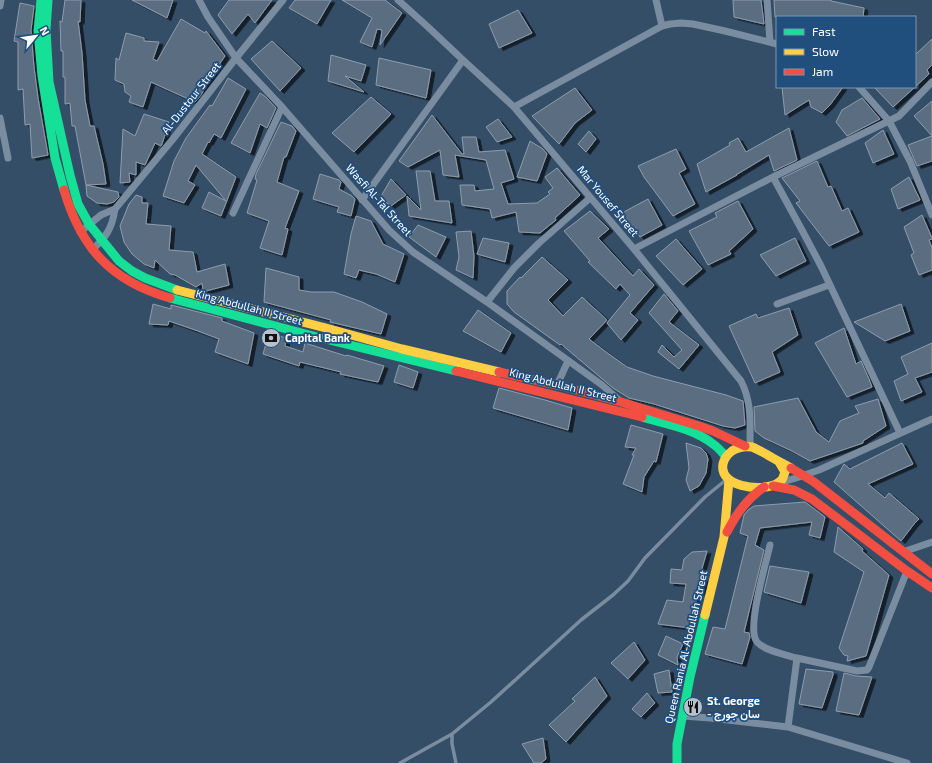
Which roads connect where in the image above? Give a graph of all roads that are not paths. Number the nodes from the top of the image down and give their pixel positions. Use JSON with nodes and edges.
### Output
{"nodes":[{"id":1,"x":1,"y":0,"type":"edge"},
{"id":2,"x":41,"y":0,"type":"edge"},
{"id":3,"x":48,"y":0,"type":"edge"},
{"id":4,"x":199,"y":0,"type":"edge"},
{"id":5,"x":283,"y":0,"type":"edge"},
{"id":6,"x":398,"y":0,"type":"edge"},
{"id":7,"x":656,"y":0,"type":"edge"},
{"id":8,"x":767,"y":0,"type":"edge"},
{"id":9,"x":0,"y":6,"type":"edge"},
{"id":10,"x":662,"y":26,"type":"junction"},
{"id":11,"x":774,"y":43,"type":"edge"},
{"id":12,"x":236,"y":58,"type":"junction"},
{"id":13,"x":463,"y":60,"type":"junction"},
{"id":14,"x":932,"y":82,"type":"edge"},
{"id":15,"x":859,"y":88,"type":"edge"},
{"id":16,"x":282,"y":107,"type":"junction"},
{"id":17,"x":514,"y":107,"type":"junction"},
{"id":18,"x":0,"y":118,"type":"edge"},
{"id":19,"x":889,"y":121,"type":"junction"},
{"id":20,"x":8,"y":158,"type":"dead end"},
{"id":21,"x":773,"y":177,"type":"junction"},
{"id":22,"x":590,"y":198,"type":"junction"},
{"id":23,"x":362,"y":200,"type":"junction"},
{"id":24,"x":115,"y":209,"type":"junction"},
{"id":25,"x":233,"y":213,"type":"dead end"},
{"id":26,"x":932,"y":215,"type":"edge"},
{"id":27,"x":90,"y":224,"type":"junction"},
{"id":28,"x":80,"y":232,"type":"junction"},
{"id":29,"x":102,"y":241,"type":"junction"},
{"id":30,"x":634,"y":249,"type":"junction"},
{"id":31,"x":92,"y":250,"type":"junction"},
{"id":32,"x":829,"y":285,"type":"junction"},
{"id":33,"x":488,"y":302,"type":"junction"},
{"id":34,"x":776,"y":304,"type":"dead end"},
{"id":35,"x":568,"y":361,"type":"junction"},
{"id":36,"x":558,"y":385,"type":"junction"},
{"id":37,"x":622,"y":402,"type":"junction"},
{"id":38,"x":932,"y":419,"type":"edge"},
{"id":39,"x":900,"y":433,"type":"junction"},
{"id":40,"x":747,"y":446,"type":"junction"},
{"id":41,"x":726,"y":457,"type":"junction"},
{"id":42,"x":779,"y":462,"type":"junction"},
{"id":43,"x":805,"y":476,"type":"junction"},
{"id":44,"x":728,"y":479,"type":"junction"},
{"id":45,"x":772,"y":485,"type":"junction"},
{"id":46,"x":724,"y":537,"type":"junction"},
{"id":47,"x":932,"y":542,"type":"edge"},
{"id":48,"x":770,"y":545,"type":"dead end"},
{"id":49,"x":903,"y":552,"type":"junction"},
{"id":50,"x":907,"y":571,"type":"junction"},
{"id":51,"x":932,"y":574,"type":"edge"},
{"id":52,"x":932,"y":588,"type":"edge"},
{"id":53,"x":797,"y":658,"type":"junction"},
{"id":54,"x":683,"y":716,"type":"junction"},
{"id":55,"x":788,"y":727,"type":"junction"},
{"id":56,"x":452,"y":734,"type":"junction"},
{"id":57,"x":400,"y":763,"type":"edge"},
{"id":58,"x":456,"y":763,"type":"edge"},
{"id":59,"x":677,"y":763,"type":"edge"},
{"id":60,"x":907,"y":763,"type":"edge"}],
"edges":[{"from":1,"to":9,"type":"street"},
{"from":2,"to":28,"type":"main road","name":"King Abdullah II Street"},
{"from":3,"to":27,"type":"main road","name":"King Abdullah II Street"},
{"from":4,"to":12,"type":"street","name":"Wasfi Al-Tal Street"},
{"from":5,"to":12,"type":"street","name":"Al-Dustour Street"},
{"from":6,"to":13,"type":"street","name":"Mar Yousef Street"},
{"from":7,"to":10,"type":"street"},
{"from":8,"to":11,"type":"street"},
{"from":10,"to":11,"type":"street"},
{"from":10,"to":17,"type":"street"},
{"from":12,"to":16,"type":"street","name":"Wasfi Al-Tal Street"},
{"from":12,"to":24,"type":"street","name":"Al-Dustour Street"},
{"from":13,"to":17,"type":"street","name":"Mar Yousef Street"},
{"from":13,"to":23,"type":"street"},
{"from":14,"to":19,"type":"street"},
{"from":15,"to":19,"type":"street"},
{"from":16,"to":23,"type":"street","name":"Wasfi Al-Tal Street"},
{"from":16,"to":25,"type":"street"},
{"from":17,"to":22,"type":"street","name":"Mar Yousef Street"},
{"from":18,"to":20,"type":"street"},
{"from":19,"to":21,"type":"street"},
{"from":19,"to":26,"type":"street"},
{"from":21,"to":30,"type":"street"},
{"from":21,"to":32,"type":"street"},
{"from":22,"to":30,"type":"street","name":"Mar Yousef Street"},
{"from":22,"to":33,"type":"street"},
{"from":23,"to":33,"type":"street","name":"Wasfi Al-Tal Street"},
{"from":24,"to":27,"type":"street","name":"Al-Dustour Street"},
{"from":24,"to":29,"type":"street","name":"Al-Dustour Street"},
{"from":27,"to":28,"type":"street","name":"Al-Dustour Street"},
{"from":27,"to":29,"type":"main road","name":"King Abdullah II Street"},
{"from":28,"to":31,"type":"main road","name":"King Abdullah II Street"},
{"from":29,"to":31,"type":"street","name":"Al-Dustour Street"},
{"from":29,"to":36,"type":"main road","name":"King Abdullah II Street"},
{"from":30,"to":40,"type":"street","name":"Mar Yousef Street"},
{"from":31,"to":41,"type":"main road","name":"King Abdullah II Street"},
{"from":32,"to":34,"type":"street"},
{"from":32,"to":39,"type":"street"},
{"from":33,"to":35,"type":"street","name":"Wasfi Al-Tal Street"},
{"from":35,"to":36,"type":"street"},
{"from":35,"to":37,"type":"street","name":"Wasfi Al-Tal Street"},
{"from":36,"to":37,"type":"main road","name":"King Abdullah II Street"},
{"from":37,"to":40,"type":"main road","name":"King Abdullah II Street"},
{"from":38,"to":39,"type":"street"},
{"from":39,"to":43,"type":"street"},
{"from":40,"to":41,"type":"main road"},
{"from":40,"to":42,"type":"main road"},
{"from":41,"to":44,"type":"main road"},
{"from":42,"to":43,"type":"main road"},
{"from":42,"to":45,"type":"main road"},
{"from":43,"to":45,"type":"street"},
{"from":43,"to":49,"type":"main road"},
{"from":44,"to":45,"type":"main road"},
{"from":44,"to":46,"type":"main road","name":"Queen Rania Al-Abdullah Street"},
{"from":44,"to":56,"type":"lane"},
{"from":45,"to":46,"type":"main road","name":"Queen Rania Al-Abdullah Street"},
{"from":45,"to":50,"type":"main road"},
{"from":46,"to":54,"type":"main road","name":"Queen Rania Al-Abdullah Street"},
{"from":47,"to":49,"type":"street"},
{"from":48,"to":53,"type":"street"},
{"from":49,"to":51,"type":"main road"},
{"from":50,"to":52,"type":"main road"},
{"from":50,"to":53,"type":"street"},
{"from":53,"to":55,"type":"street"},
{"from":54,"to":55,"type":"street"},
{"from":54,"to":59,"type":"main road","name":"Queen Rania Al-Abdullah Street"},
{"from":55,"to":60,"type":"street"},
{"from":56,"to":57,"type":"lane"},
{"from":56,"to":58,"type":"lane"}]}
